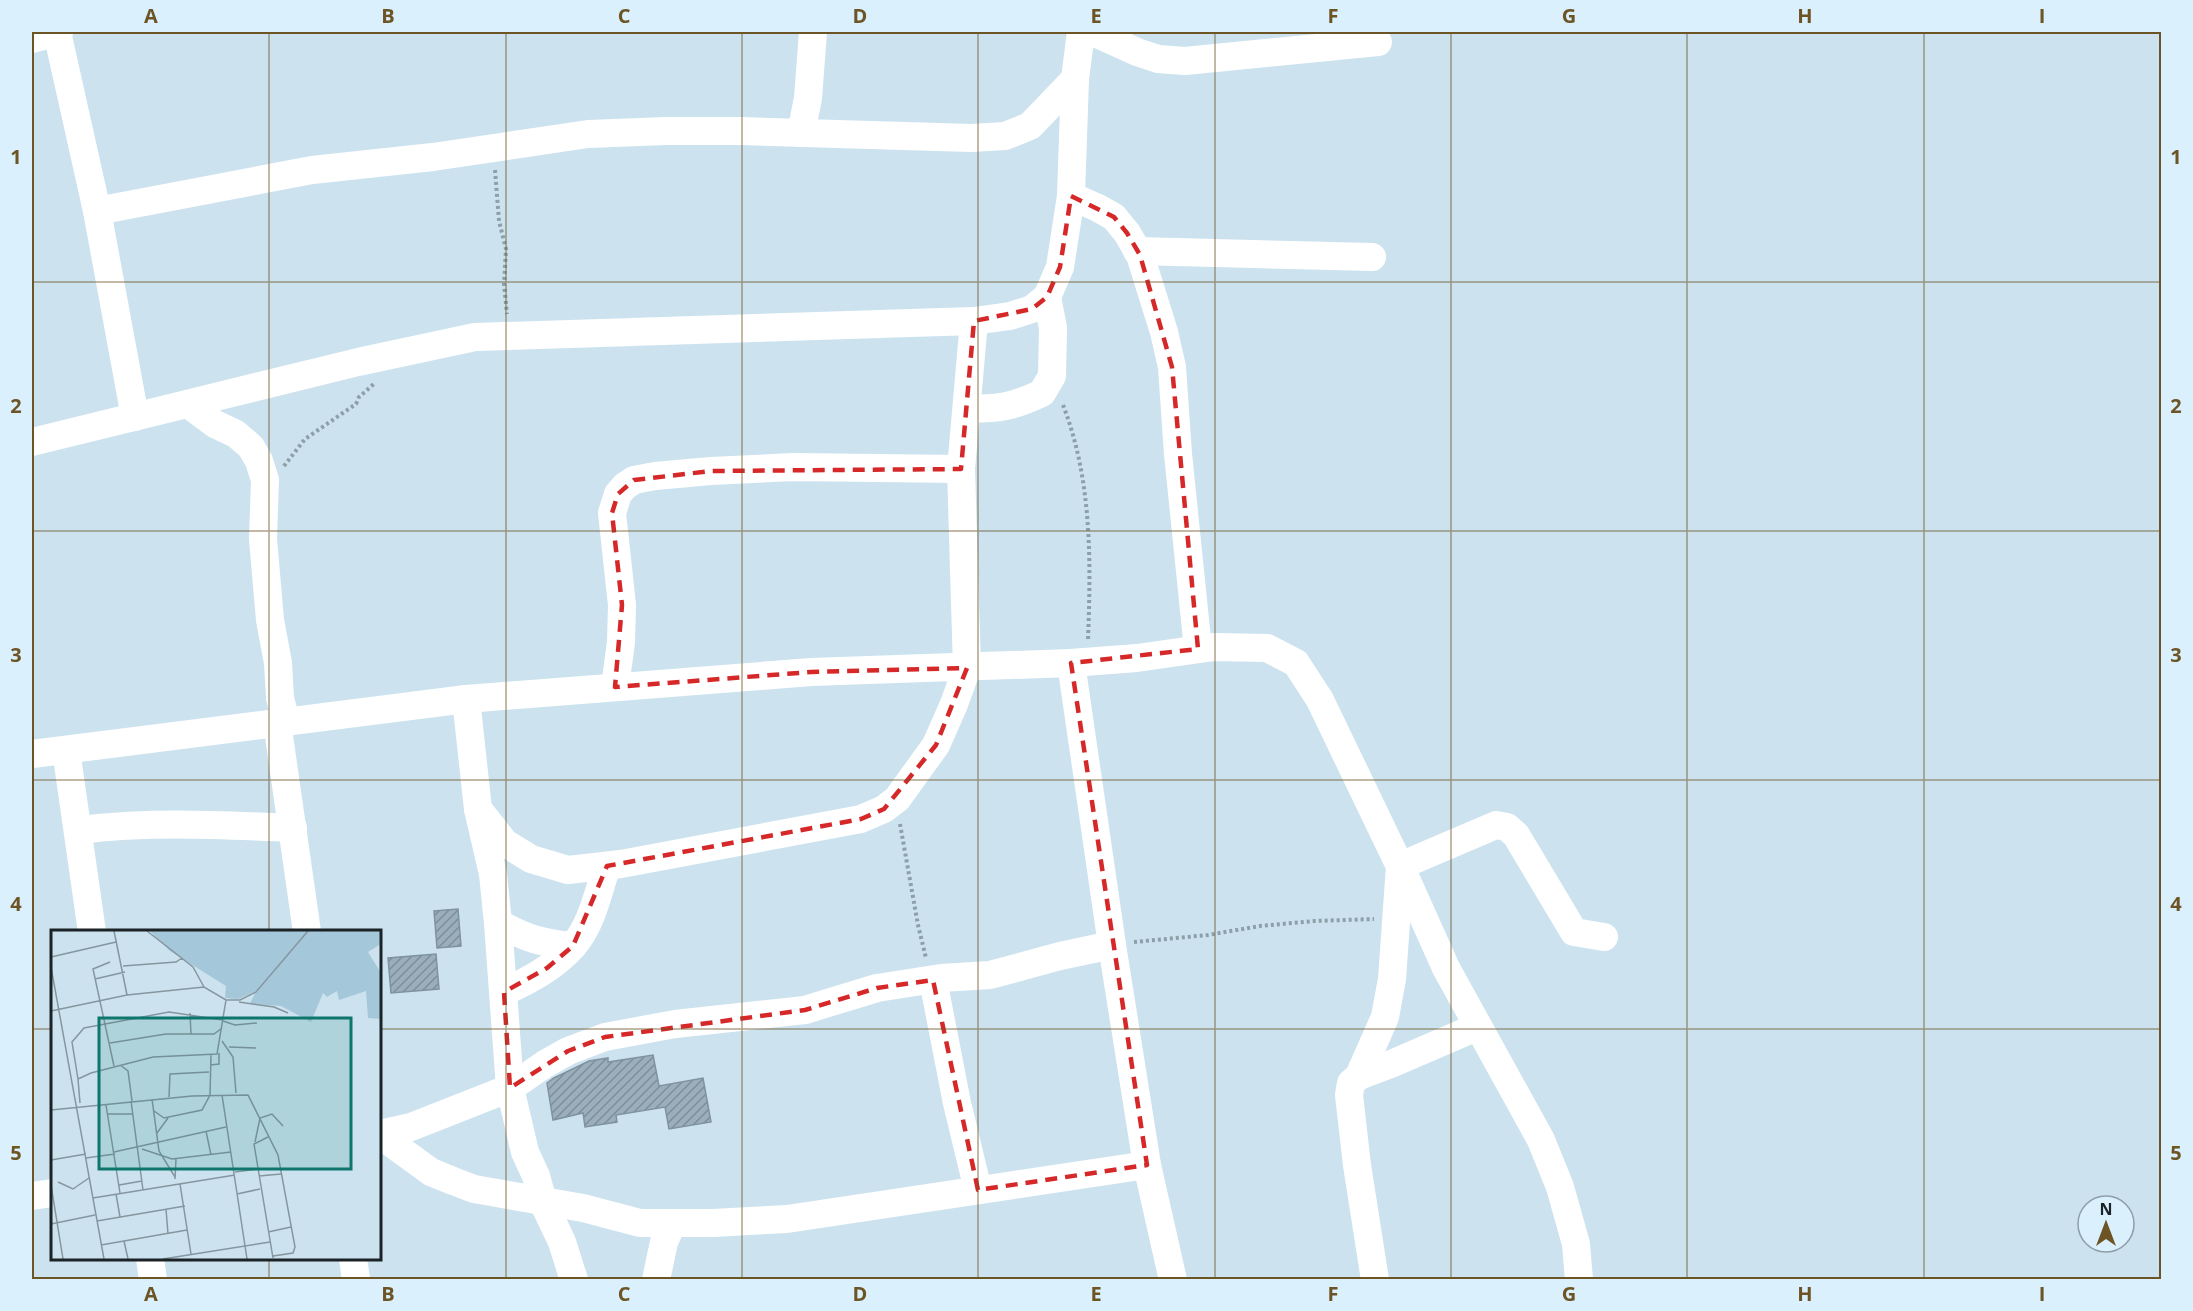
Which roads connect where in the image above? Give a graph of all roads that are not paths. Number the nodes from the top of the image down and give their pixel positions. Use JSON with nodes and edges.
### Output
{"nodes":[{"id":1,"x":58,"y":32,"type":"edge"},
{"id":2,"x":813,"y":32,"type":"edge"},
{"id":3,"x":1081,"y":32,"type":"edge"},
{"id":4,"x":1093,"y":32,"type":"edge"},
{"id":5,"x":32,"y":39,"type":"edge"},
{"id":6,"x":1378,"y":42,"type":"dead end"},
{"id":7,"x":1076,"y":79,"type":"junction"},
{"id":8,"x":801,"y":133,"type":"junction"},
{"id":9,"x":1071,"y":196,"type":"junction"},
{"id":10,"x":97,"y":212,"type":"junction"},
{"id":11,"x":1137,"y":250,"type":"junction"},
{"id":12,"x":1372,"y":258,"type":"dead end"},
{"id":13,"x":1047,"y":297,"type":"junction"},
{"id":14,"x":974,"y":321,"type":"junction"},
{"id":15,"x":188,"y":404,"type":"junction"},
{"id":16,"x":967,"y":408,"type":"junction"},
{"id":17,"x":135,"y":417,"type":"junction"},
{"id":18,"x":32,"y":442,"type":"edge"},
{"id":19,"x":961,"y":469,"type":"junction"},
{"id":20,"x":1198,"y":649,"type":"junction"},
{"id":21,"x":1079,"y":662,"type":"junction"},
{"id":22,"x":967,"y":668,"type":"junction"},
{"id":23,"x":615,"y":687,"type":"junction"},
{"id":24,"x":466,"y":699,"type":"junction"},
{"id":25,"x":282,"y":722,"type":"junction"},
{"id":26,"x":66,"y":750,"type":"junction"},
{"id":27,"x":32,"y":754,"type":"edge"},
{"id":28,"x":478,"y":809,"type":"junction"},
{"id":29,"x":293,"y":828,"type":"junction"},
{"id":30,"x":79,"y":830,"type":"junction"},
{"id":31,"x":607,"y":866,"type":"junction"},
{"id":32,"x":1400,"y":866,"type":"junction"},
{"id":33,"x":498,"y":923,"type":"junction"},
{"id":34,"x":92,"y":930,"type":"edge"},
{"id":35,"x":308,"y":930,"type":"edge"},
{"id":36,"x":1604,"y":937,"type":"dead end"},
{"id":37,"x":1112,"y":945,"type":"junction"},
{"id":38,"x":573,"y":946,"type":"junction"},
{"id":39,"x":924,"y":981,"type":"junction"},
{"id":40,"x":504,"y":992,"type":"junction"},
{"id":41,"x":1477,"y":1027,"type":"junction"},
{"id":42,"x":1359,"y":1076,"type":"junction"},
{"id":43,"x":510,"y":1088,"type":"junction"},
{"id":44,"x":381,"y":1135,"type":"edge"},
{"id":45,"x":381,"y":1136,"type":"edge"},
{"id":46,"x":1147,"y":1165,"type":"junction"},
{"id":47,"x":978,"y":1190,"type":"junction"},
{"id":48,"x":51,"y":1193,"type":"edge"},
{"id":49,"x":32,"y":1196,"type":"edge"},
{"id":50,"x":543,"y":1202,"type":"junction"},
{"id":51,"x":672,"y":1224,"type":"junction"},
{"id":52,"x":150,"y":1260,"type":"edge"},
{"id":53,"x":353,"y":1260,"type":"edge"},
{"id":54,"x":153,"y":1280,"type":"edge"},
{"id":55,"x":356,"y":1280,"type":"edge"},
{"id":56,"x":574,"y":1280,"type":"edge"},
{"id":57,"x":656,"y":1280,"type":"edge"},
{"id":58,"x":1173,"y":1280,"type":"edge"},
{"id":59,"x":1375,"y":1280,"type":"edge"},
{"id":60,"x":1579,"y":1280,"type":"edge"}],
"edges":[{"from":1,"to":5,"type":"street"},
{"from":1,"to":10,"type":"street"},
{"from":2,"to":8,"type":"street"},
{"from":3,"to":7,"type":"street"},
{"from":4,"to":6,"type":"street"},
{"from":7,"to":8,"type":"street"},
{"from":7,"to":9,"type":"street"},
{"from":8,"to":10,"type":"street"},
{"from":9,"to":11,"type":"street"},
{"from":9,"to":13,"type":"street"},
{"from":10,"to":17,"type":"street"},
{"from":11,"to":12,"type":"street"},
{"from":11,"to":20,"type":"street"},
{"from":13,"to":14,"type":"street"},
{"from":13,"to":16,"type":"street"},
{"from":14,"to":15,"type":"street"},
{"from":14,"to":16,"type":"street"},
{"from":15,"to":17,"type":"street"},
{"from":15,"to":25,"type":"street"},
{"from":16,"to":19,"type":"street"},
{"from":17,"to":18,"type":"street"},
{"from":19,"to":22,"type":"street"},
{"from":19,"to":23,"type":"street"},
{"from":20,"to":21,"type":"street"},
{"from":20,"to":32,"type":"street"},
{"from":21,"to":22,"type":"street"},
{"from":21,"to":37,"type":"street"},
{"from":22,"to":23,"type":"street"},
{"from":22,"to":31,"type":"street"},
{"from":23,"to":24,"type":"street"},
{"from":24,"to":25,"type":"street"},
{"from":24,"to":28,"type":"street"},
{"from":25,"to":26,"type":"street"},
{"from":25,"to":29,"type":"street"},
{"from":26,"to":27,"type":"street"},
{"from":26,"to":30,"type":"street"},
{"from":28,"to":31,"type":"street"},
{"from":28,"to":33,"type":"street"},
{"from":29,"to":30,"type":"street"},
{"from":29,"to":35,"type":"street"},
{"from":30,"to":34,"type":"street"},
{"from":31,"to":38,"type":"street"},
{"from":32,"to":36,"type":"street"},
{"from":32,"to":41,"type":"street"},
{"from":32,"to":42,"type":"street"},
{"from":33,"to":38,"type":"street"},
{"from":33,"to":40,"type":"street"},
{"from":37,"to":39,"type":"street"},
{"from":37,"to":46,"type":"street"},
{"from":38,"to":40,"type":"street"},
{"from":39,"to":43,"type":"street"},
{"from":39,"to":47,"type":"street"},
{"from":40,"to":43,"type":"street"},
{"from":41,"to":42,"type":"street"},
{"from":41,"to":60,"type":"street"},
{"from":42,"to":59,"type":"street"},
{"from":43,"to":44,"type":"street"},
{"from":43,"to":50,"type":"street"},
{"from":45,"to":50,"type":"street"},
{"from":46,"to":47,"type":"street"},
{"from":46,"to":58,"type":"street"},
{"from":47,"to":51,"type":"street"},
{"from":48,"to":49,"type":"street"},
{"from":50,"to":51,"type":"street"},
{"from":50,"to":56,"type":"street"},
{"from":51,"to":57,"type":"street"},
{"from":52,"to":54,"type":"street"},
{"from":53,"to":55,"type":"street"}]}
